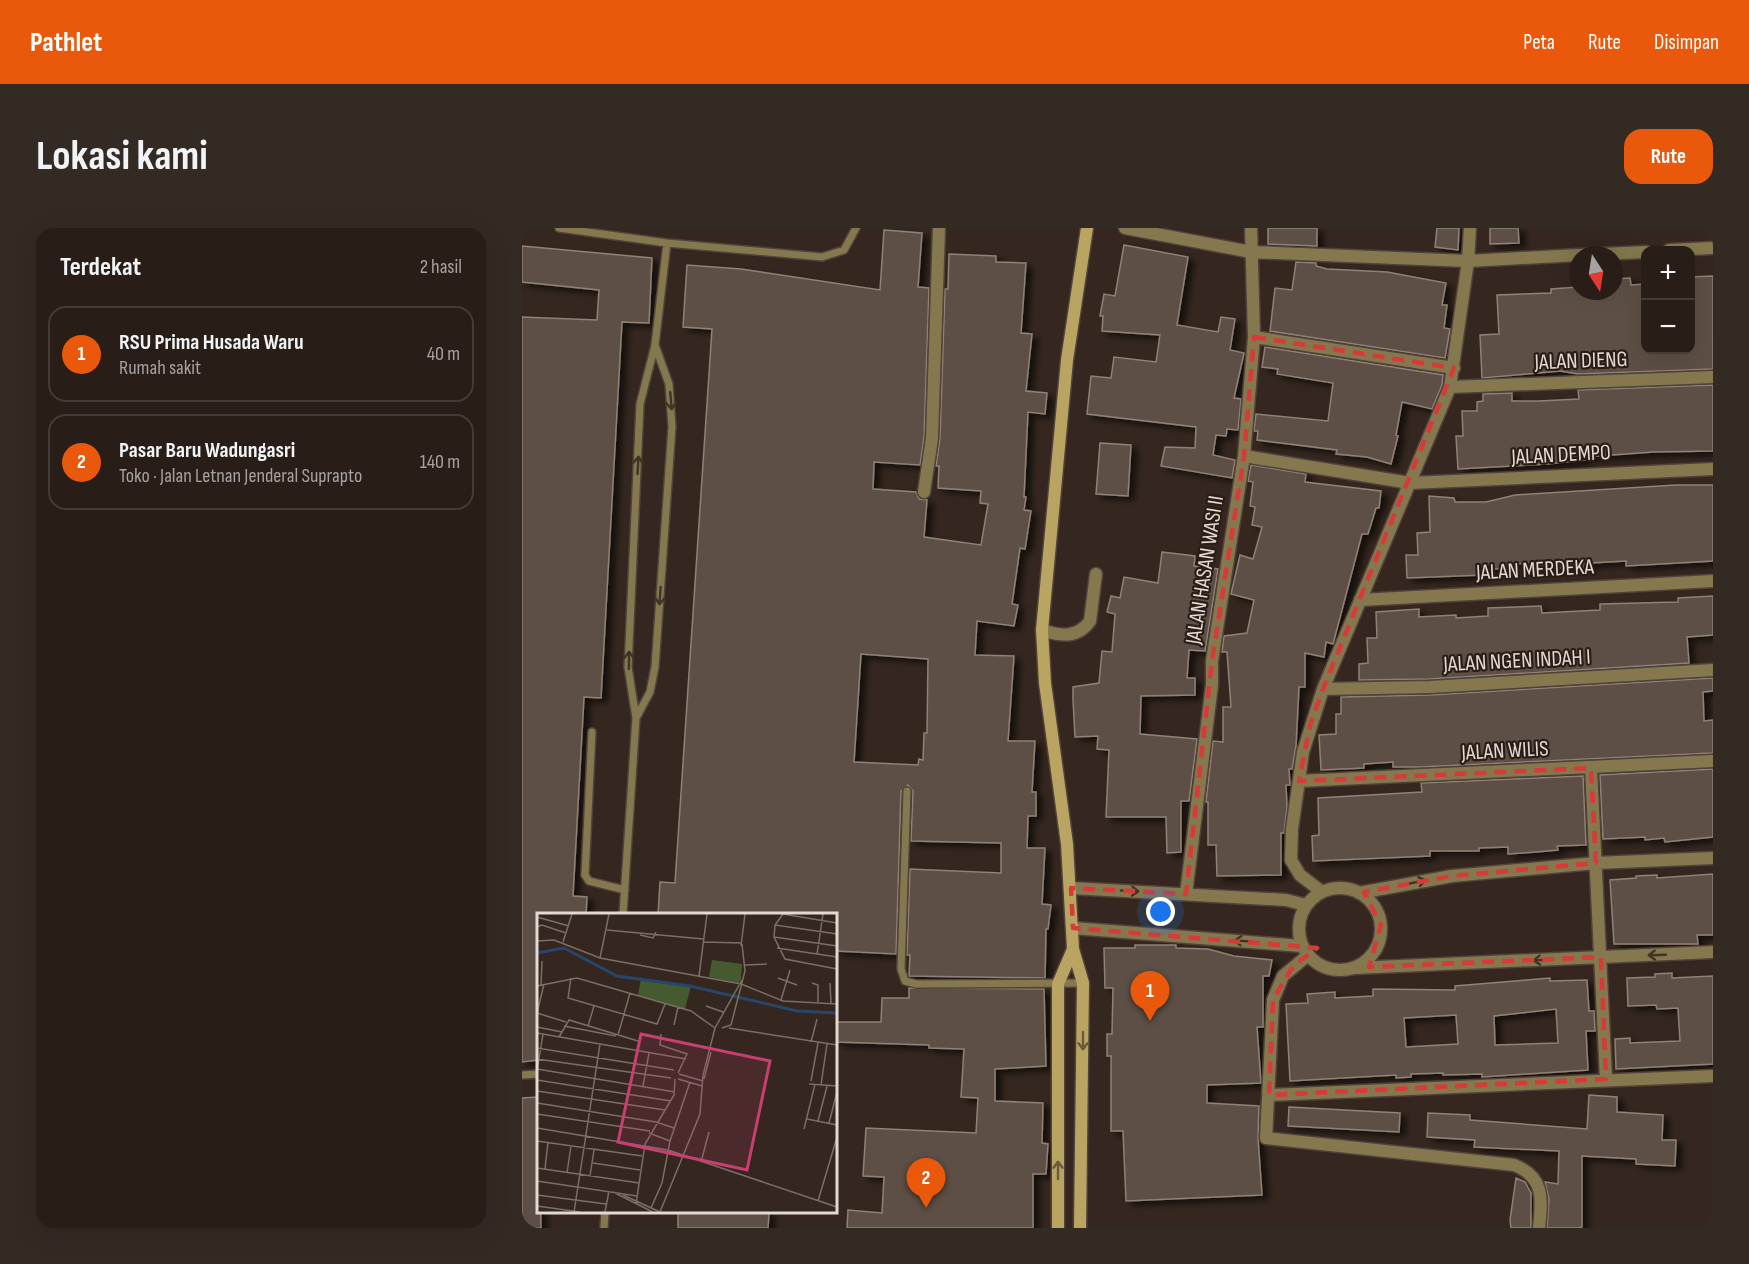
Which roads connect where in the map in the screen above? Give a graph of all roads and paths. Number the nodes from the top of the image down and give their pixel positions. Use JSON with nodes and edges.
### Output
{"nodes":[{"id":1,"x":559,"y":228,"type":"edge"},
{"id":2,"x":856,"y":228,"type":"edge"},
{"id":3,"x":939,"y":228,"type":"edge"},
{"id":4,"x":1087,"y":228,"type":"edge"},
{"id":5,"x":1125,"y":228,"type":"edge"},
{"id":6,"x":1251,"y":228,"type":"edge"},
{"id":7,"x":1470,"y":228,"type":"edge"},
{"id":8,"x":667,"y":243,"type":"junction"},
{"id":9,"x":1713,"y":248,"type":"edge"},
{"id":10,"x":1695,"y":249,"type":"edge"},
{"id":11,"x":1251,"y":252,"type":"junction"},
{"id":12,"x":1641,"y":252,"type":"edge"},
{"id":13,"x":1623,"y":253,"type":"edge"},
{"id":14,"x":1569,"y":256,"type":"edge"},
{"id":15,"x":1468,"y":261,"type":"junction"},
{"id":16,"x":1254,"y":337,"type":"junction"},
{"id":17,"x":655,"y":345,"type":"junction"},
{"id":18,"x":1454,"y":368,"type":"junction"},
{"id":19,"x":1713,"y":377,"type":"edge"},
{"id":20,"x":1450,"y":387,"type":"junction"},
{"id":21,"x":1244,"y":456,"type":"junction"},
{"id":22,"x":1713,"y":469,"type":"edge"},
{"id":23,"x":1410,"y":483,"type":"junction"},
{"id":24,"x":924,"y":492,"type":"dead end"},
{"id":25,"x":1096,"y":574,"type":"dead end"},
{"id":26,"x":1713,"y":581,"type":"edge"},
{"id":27,"x":1360,"y":600,"type":"junction"},
{"id":28,"x":1042,"y":630,"type":"junction"},
{"id":29,"x":1713,"y":670,"type":"edge"},
{"id":30,"x":1323,"y":689,"type":"junction"},
{"id":31,"x":636,"y":718,"type":"junction"},
{"id":32,"x":592,"y":732,"type":"dead end"},
{"id":33,"x":1713,"y":761,"type":"edge"},
{"id":34,"x":1591,"y":768,"type":"junction"},
{"id":35,"x":1299,"y":781,"type":"junction"},
{"id":36,"x":907,"y":791,"type":"dead end"},
{"id":37,"x":1713,"y":858,"type":"edge"},
{"id":38,"x":1596,"y":864,"type":"junction"},
{"id":39,"x":1071,"y":888,"type":"junction"},
{"id":40,"x":625,"y":890,"type":"junction"},
{"id":41,"x":1322,"y":892,"type":"junction"},
{"id":42,"x":1359,"y":893,"type":"junction"},
{"id":43,"x":1185,"y":894,"type":"junction"},
{"id":44,"x":1306,"y":904,"type":"junction"},
{"id":45,"x":623,"y":913,"type":"edge"},
{"id":46,"x":1073,"y":928,"type":"junction"},
{"id":47,"x":1073,"y":949,"type":"junction"},
{"id":48,"x":1304,"y":951,"type":"junction"},
{"id":49,"x":1713,"y":952,"type":"edge"},
{"id":50,"x":1600,"y":957,"type":"junction"},
{"id":51,"x":1355,"y":968,"type":"junction"},
{"id":52,"x":1083,"y":983,"type":"junction"},
{"id":53,"x":1058,"y":984,"type":"junction"},
{"id":54,"x":537,"y":1074,"type":"edge"},
{"id":55,"x":522,"y":1075,"type":"edge"},
{"id":56,"x":1713,"y":1076,"type":"edge"},
{"id":57,"x":1606,"y":1079,"type":"junction"},
{"id":58,"x":1269,"y":1095,"type":"junction"},
{"id":59,"x":605,"y":1213,"type":"edge"},
{"id":60,"x":604,"y":1228,"type":"edge"},
{"id":61,"x":1058,"y":1228,"type":"edge"},
{"id":62,"x":1080,"y":1228,"type":"edge"},
{"id":63,"x":1539,"y":1228,"type":"edge"}],
"edges":[{"from":1,"to":8,"type":"lane"},
{"from":2,"to":8,"type":"lane"},
{"from":3,"to":24,"type":"street"},
{"from":4,"to":28,"type":"main road"},
{"from":5,"to":11,"type":"street"},
{"from":6,"to":11,"type":"street","name":"JALAN HASAN WASI II"},
{"from":7,"to":15,"type":"street"},
{"from":8,"to":17,"type":"lane"},
{"from":9,"to":10,"type":"street"},
{"from":11,"to":15,"type":"street"},
{"from":11,"to":16,"type":"street","name":"JALAN HASAN WASI II"},
{"from":12,"to":13,"type":"street"},
{"from":14,"to":15,"type":"street"},
{"from":15,"to":18,"type":"street"},
{"from":16,"to":18,"type":"street"},
{"from":16,"to":21,"type":"street","name":"JALAN HASAN WASI II"},
{"from":31,"to":17,"type":"lane","one_way":true},
{"from":17,"to":31,"type":"lane","one_way":true},
{"from":18,"to":20,"type":"street"},
{"from":19,"to":20,"type":"street","name":"JALAN DIENG"},
{"from":20,"to":23,"type":"street"},
{"from":21,"to":23,"type":"street","name":"JALAN DEMPO"},
{"from":21,"to":43,"type":"street","name":"JALAN HASAN WASI II"},
{"from":22,"to":23,"type":"street","name":"JALAN DEMPO"},
{"from":23,"to":27,"type":"street"},
{"from":25,"to":28,"type":"street"},
{"from":26,"to":27,"type":"street","name":"JALAN MERDEKA"},
{"from":27,"to":30,"type":"street"},
{"from":28,"to":39,"type":"main road"},
{"from":29,"to":30,"type":"street","name":"JALAN NGEN INDAH I"},
{"from":30,"to":35,"type":"street"},
{"from":31,"to":40,"type":"lane"},
{"from":32,"to":40,"type":"lane"},
{"from":33,"to":34,"type":"street","name":"JALAN WILIS"},
{"from":34,"to":35,"type":"street","name":"JALAN WILIS"},
{"from":34,"to":38,"type":"street"},
{"from":35,"to":41,"type":"street"},
{"from":36,"to":53,"type":"lane"},
{"from":37,"to":38,"type":"street"},
{"from":42,"to":38,"type":"street","one_way":true},
{"from":38,"to":50,"type":"street"},
{"from":39,"to":43,"type":"street","one_way":true},
{"from":39,"to":46,"type":"main road"},
{"from":40,"to":45,"type":"lane"},
{"from":41,"to":42,"type":"street"},
{"from":41,"to":44,"type":"street"},
{"from":42,"to":51,"type":"street"},
{"from":43,"to":44,"type":"street"},
{"from":44,"to":48,"type":"street"},
{"from":46,"to":47,"type":"main road"},
{"from":48,"to":46,"type":"street","one_way":true},
{"from":47,"to":52,"type":"main road"},
{"from":47,"to":53,"type":"main road"},
{"from":48,"to":51,"type":"street"},
{"from":48,"to":58,"type":"street"},
{"from":49,"to":50,"type":"street","one_way":true},
{"from":50,"to":51,"type":"street","one_way":true},
{"from":50,"to":57,"type":"street"},
{"from":52,"to":53,"type":"lane"},
{"from":52,"to":62,"type":"main road","one_way":true},
{"from":61,"to":53,"type":"main road","one_way":true},
{"from":54,"to":55,"type":"lane"},
{"from":56,"to":57,"type":"street"},
{"from":57,"to":58,"type":"street"},
{"from":58,"to":63,"type":"street"},
{"from":59,"to":60,"type":"lane"}]}
